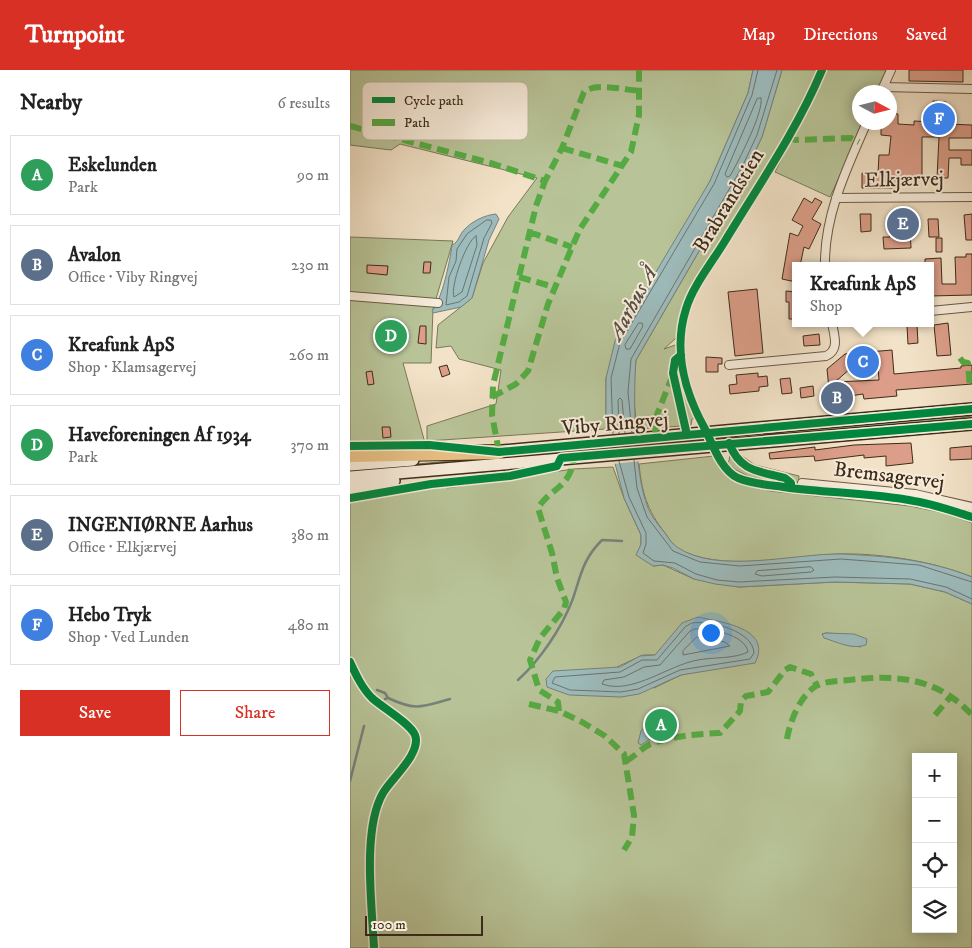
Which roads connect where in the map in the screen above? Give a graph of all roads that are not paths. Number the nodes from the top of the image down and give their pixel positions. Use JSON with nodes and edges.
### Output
{"nodes":[{"id":1,"x":891,"y":70,"type":"edge"},
{"id":2,"x":884,"y":85,"type":"edge"},
{"id":3,"x":897,"y":90,"type":"edge"},
{"id":4,"x":972,"y":90,"type":"edge"},
{"id":5,"x":865,"y":130,"type":"edge"},
{"id":6,"x":972,"y":197,"type":"edge"},
{"id":7,"x":836,"y":198,"type":"junction"},
{"id":8,"x":825,"y":262,"type":"edge"},
{"id":9,"x":350,"y":296,"type":"edge"},
{"id":10,"x":438,"y":303,"type":"dead end"},
{"id":11,"x":972,"y":307,"type":"edge"},
{"id":12,"x":934,"y":311,"type":"edge"},
{"id":13,"x":833,"y":327,"type":"edge"},
{"id":14,"x":729,"y":365,"type":"dead end"},
{"id":15,"x":972,"y":409,"type":"edge"},
{"id":16,"x":972,"y":424,"type":"edge"},
{"id":17,"x":640,"y":445,"type":"junction"},
{"id":18,"x":608,"y":449,"type":"junction"},
{"id":19,"x":500,"y":452,"type":"junction"},
{"id":20,"x":350,"y":455,"type":"edge"},
{"id":21,"x":561,"y":458,"type":"junction"},
{"id":22,"x":350,"y":465,"type":"edge"},
{"id":23,"x":350,"y":477,"type":"edge"},
{"id":24,"x":802,"y":484,"type":"dead end"},
{"id":25,"x":350,"y":488,"type":"edge"},
{"id":26,"x":972,"y":507,"type":"edge"}],
"edges":[{"from":1,"to":2,"type":"street"},
{"from":3,"to":4,"type":"street"},
{"from":5,"to":7,"type":"street"},
{"from":6,"to":7,"type":"street","name":"Elkjærvej"},
{"from":7,"to":8,"type":"street"},
{"from":9,"to":10,"type":"street"},
{"from":11,"to":12,"type":"street"},
{"from":13,"to":14,"type":"street"},
{"from":15,"to":17,"type":"main road","name":"Viby Ringvej"},
{"from":16,"to":17,"type":"main road","name":"Viby Ringvej"},
{"from":17,"to":18,"type":"main road","name":"Viby Ringvej"},
{"from":18,"to":19,"type":"main road","name":"Viby Ringvej"},
{"from":18,"to":21,"type":"main road","name":"Viby Ringvej"},
{"from":19,"to":20,"type":"highway"},
{"from":19,"to":22,"type":"main road","name":"Viby Ringvej"},
{"from":21,"to":23,"type":"main road","name":"Viby Ringvej"},
{"from":21,"to":25,"type":"main road"},
{"from":24,"to":26,"type":"street","name":"Bremsagervej"}]}
